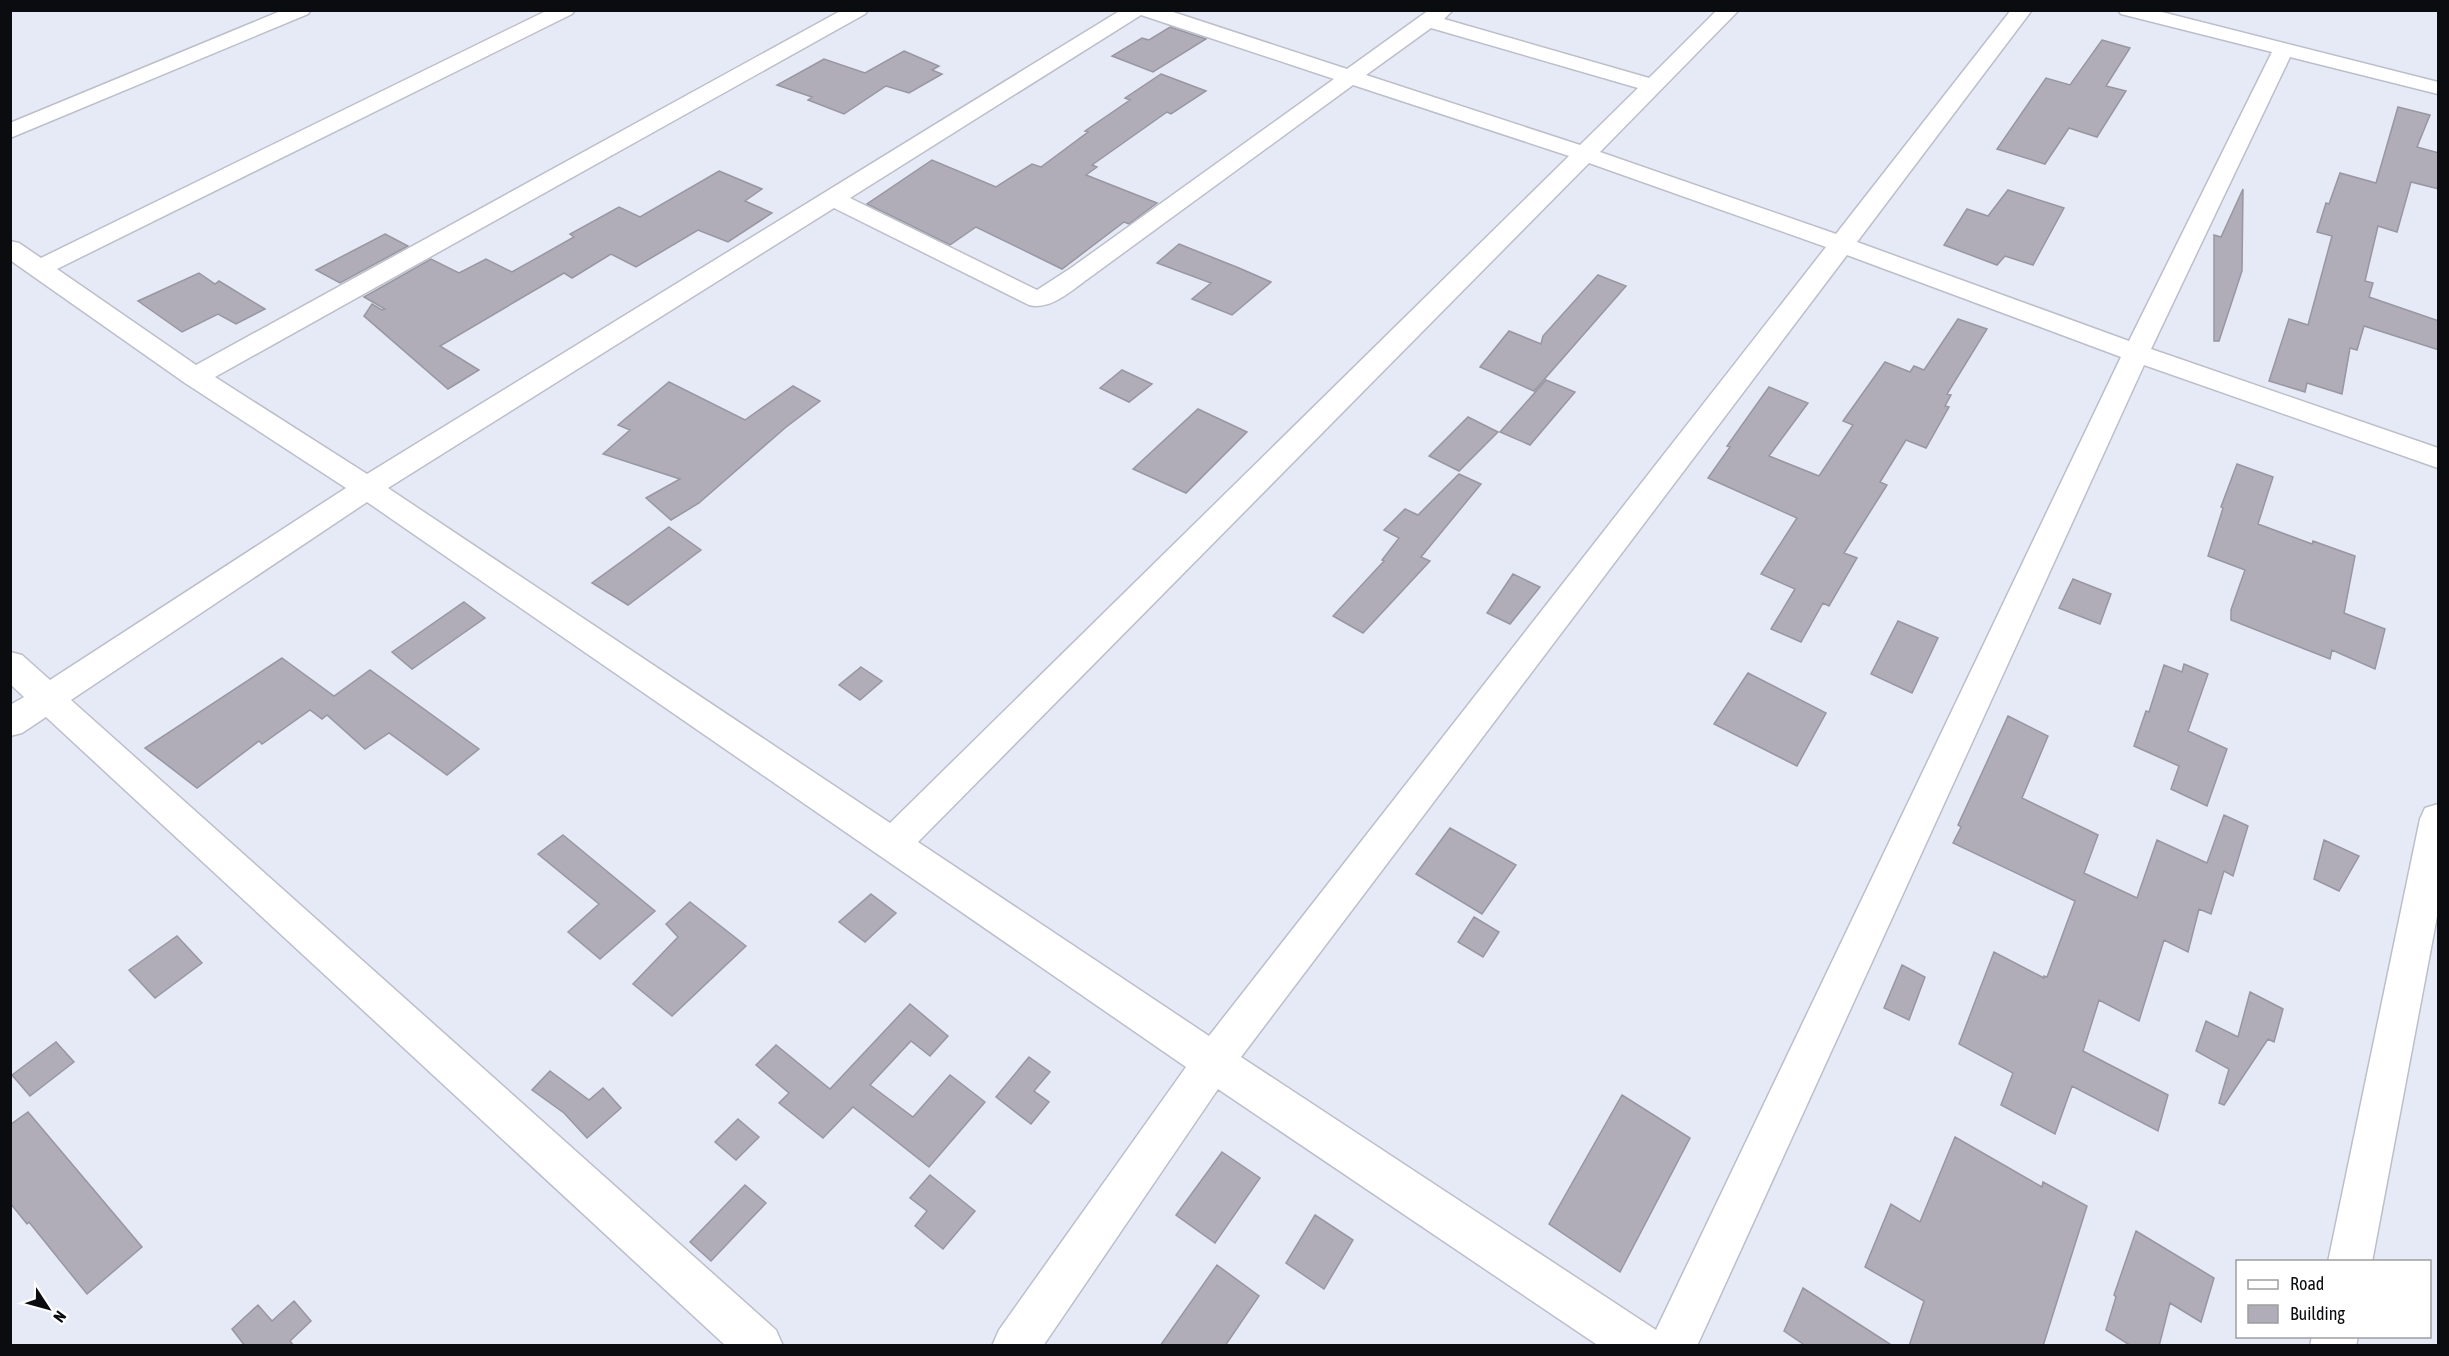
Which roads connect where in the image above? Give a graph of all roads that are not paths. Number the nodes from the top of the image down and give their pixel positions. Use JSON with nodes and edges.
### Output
{"nodes":[{"id":1,"x":301,"y":10,"type":"edge"},
{"id":2,"x":566,"y":10,"type":"edge"},
{"id":3,"x":858,"y":10,"type":"edge"},
{"id":4,"x":1136,"y":10,"type":"edge"},
{"id":5,"x":1145,"y":10,"type":"edge"},
{"id":6,"x":1729,"y":10,"type":"edge"},
{"id":7,"x":2022,"y":10,"type":"edge"},
{"id":8,"x":2128,"y":10,"type":"edge"},
{"id":9,"x":1437,"y":16,"type":"edge"},
{"id":10,"x":2284,"y":49,"type":"junction"},
{"id":11,"x":1350,"y":77,"type":"junction"},
{"id":12,"x":1653,"y":86,"type":"junction"},
{"id":13,"x":2439,"y":88,"type":"edge"},
{"id":14,"x":10,"y":131,"type":"edge"},
{"id":15,"x":1585,"y":154,"type":"junction"},
{"id":16,"x":833,"y":199,"type":"junction"},
{"id":17,"x":1843,"y":245,"type":"junction"},
{"id":18,"x":10,"y":248,"type":"edge"},
{"id":19,"x":40,"y":268,"type":"junction"},
{"id":20,"x":2136,"y":353,"type":"junction"},
{"id":21,"x":195,"y":377,"type":"junction"},
{"id":22,"x":2439,"y":458,"type":"edge"},
{"id":23,"x":367,"y":488,"type":"junction"},
{"id":24,"x":10,"y":664,"type":"edge"},
{"id":25,"x":47,"y":699,"type":"junction"},
{"id":26,"x":10,"y":723,"type":"edge"},
{"id":27,"x":2439,"y":819,"type":"edge"},
{"id":28,"x":893,"y":844,"type":"junction"},
{"id":29,"x":1213,"y":1062,"type":"junction"},
{"id":30,"x":2350,"y":1260,"type":"edge"},
{"id":31,"x":760,"y":1346,"type":"edge"},
{"id":32,"x":1015,"y":1346,"type":"edge"},
{"id":33,"x":1640,"y":1346,"type":"edge"},
{"id":34,"x":1672,"y":1346,"type":"edge"}],
"edges":[{"from":1,"to":14,"type":"street"},
{"from":2,"to":19,"type":"street"},
{"from":3,"to":21,"type":"street"},
{"from":4,"to":16,"type":"street"},
{"from":5,"to":11,"type":"street"},
{"from":6,"to":12,"type":"street"},
{"from":7,"to":17,"type":"street"},
{"from":8,"to":10,"type":"street"},
{"from":9,"to":11,"type":"street"},
{"from":9,"to":12,"type":"street"},
{"from":10,"to":13,"type":"street"},
{"from":10,"to":20,"type":"street"},
{"from":11,"to":15,"type":"street"},
{"from":11,"to":16,"type":"street"},
{"from":12,"to":15,"type":"street"},
{"from":15,"to":17,"type":"street"},
{"from":15,"to":28,"type":"street"},
{"from":16,"to":23,"type":"street"},
{"from":17,"to":20,"type":"street"},
{"from":17,"to":29,"type":"street"},
{"from":18,"to":19,"type":"street"},
{"from":19,"to":21,"type":"street"},
{"from":20,"to":22,"type":"street"},
{"from":20,"to":34,"type":"street"},
{"from":21,"to":23,"type":"street"},
{"from":23,"to":25,"type":"street"},
{"from":23,"to":28,"type":"street"},
{"from":24,"to":25,"type":"street"},
{"from":25,"to":26,"type":"street"},
{"from":25,"to":31,"type":"street"},
{"from":27,"to":30,"type":"street"},
{"from":28,"to":29,"type":"street"},
{"from":29,"to":32,"type":"street"},
{"from":29,"to":33,"type":"street"}]}
